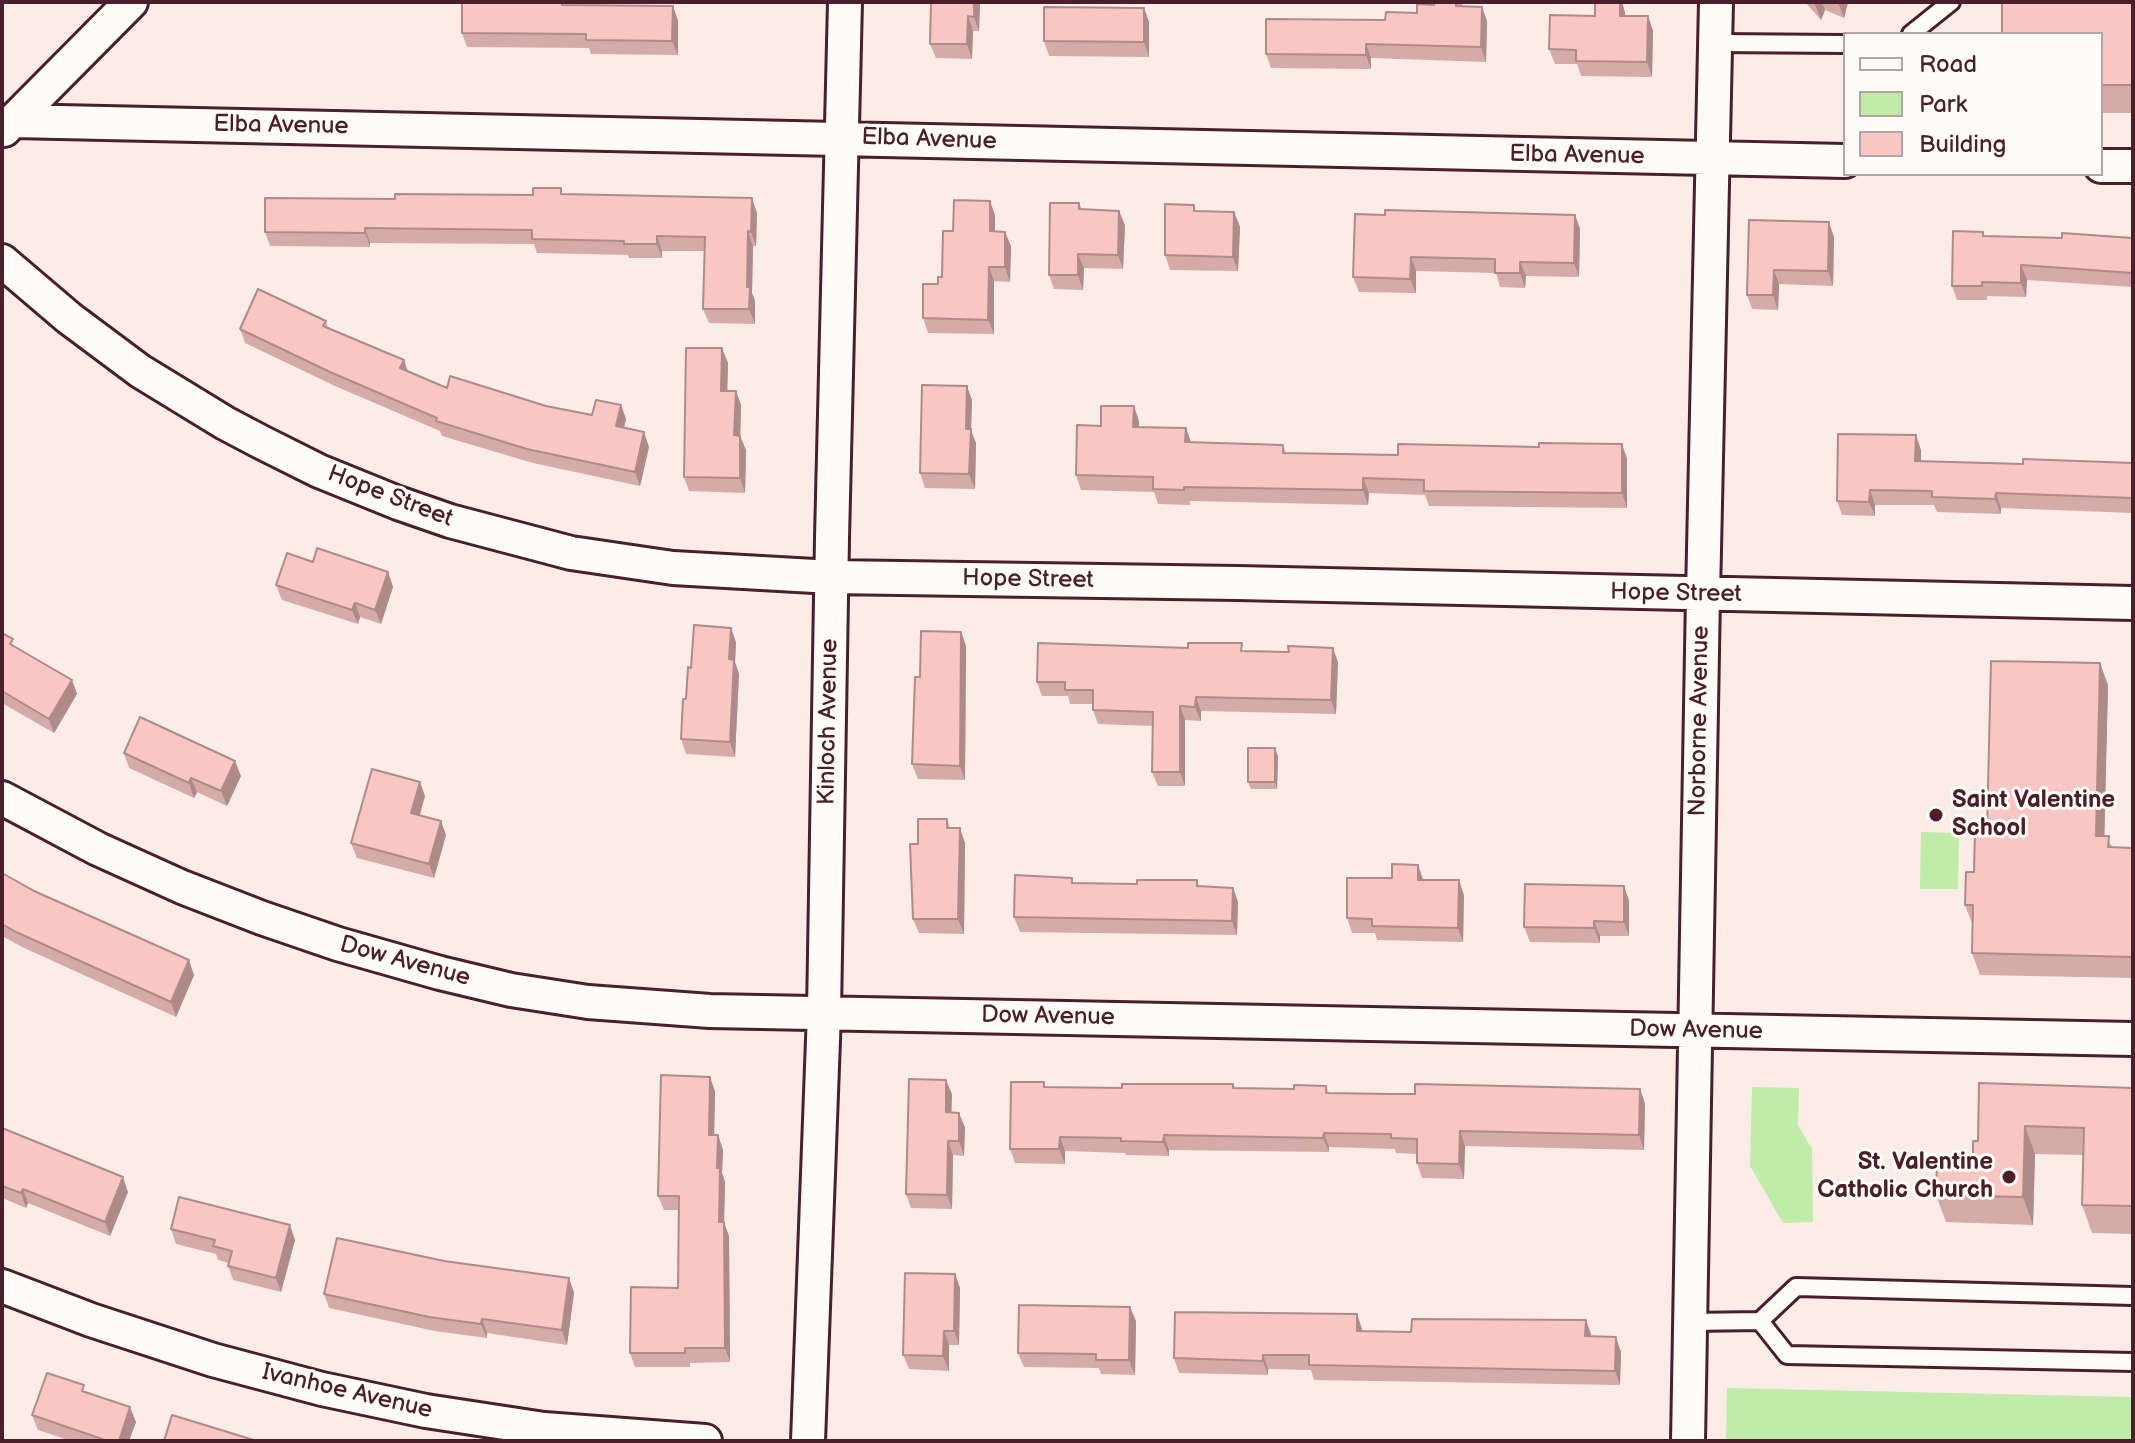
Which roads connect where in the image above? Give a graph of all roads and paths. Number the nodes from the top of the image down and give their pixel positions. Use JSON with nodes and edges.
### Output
{"nodes":[{"id":1,"x":131,"y":2,"type":"edge"},
{"id":2,"x":845,"y":2,"type":"edge"},
{"id":3,"x":1716,"y":2,"type":"edge"},
{"id":4,"x":1951,"y":2,"type":"edge"},
{"id":5,"x":1914,"y":32,"type":"edge"},
{"id":6,"x":1715,"y":43,"type":"junction"},
{"id":7,"x":1843,"y":44,"type":"edge"},
{"id":8,"x":8,"y":126,"type":"edge"},
{"id":9,"x":843,"y":138,"type":"junction"},
{"id":10,"x":1713,"y":160,"type":"junction"},
{"id":11,"x":1843,"y":161,"type":"edge"},
{"id":12,"x":2103,"y":166,"type":"edge"},
{"id":13,"x":2133,"y":166,"type":"edge"},
{"id":14,"x":2,"y":261,"type":"edge"},
{"id":15,"x":832,"y":577,"type":"junction"},
{"id":16,"x":1703,"y":595,"type":"junction"},
{"id":17,"x":2133,"y":603,"type":"edge"},
{"id":18,"x":2,"y":798,"type":"edge"},
{"id":19,"x":824,"y":1013,"type":"junction"},
{"id":20,"x":1695,"y":1031,"type":"junction"},
{"id":21,"x":2133,"y":1039,"type":"edge"},
{"id":22,"x":2,"y":1286,"type":"edge"},
{"id":23,"x":2133,"y":1296,"type":"edge"},
{"id":24,"x":1760,"y":1321,"type":"junction"},
{"id":25,"x":1690,"y":1322,"type":"junction"},
{"id":26,"x":2133,"y":1362,"type":"edge"},
{"id":27,"x":705,"y":1441,"type":"edge"},
{"id":28,"x":808,"y":1441,"type":"edge"},
{"id":29,"x":1688,"y":1441,"type":"edge"}],
"edges":[{"from":1,"to":8,"type":"street"},
{"from":2,"to":9,"type":"street","name":"Kinloch Avenue"},
{"from":3,"to":6,"type":"street","name":"Norborne Avenue"},
{"from":4,"to":5,"type":"lane"},
{"from":6,"to":7,"type":"lane"},
{"from":6,"to":10,"type":"street","name":"Norborne Avenue"},
{"from":8,"to":9,"type":"street","name":"Elba Avenue"},
{"from":9,"to":10,"type":"street","name":"Elba Avenue"},
{"from":9,"to":15,"type":"street","name":"Kinloch Avenue"},
{"from":10,"to":11,"type":"street","name":"Elba Avenue"},
{"from":10,"to":16,"type":"street","name":"Norborne Avenue"},
{"from":12,"to":13,"type":"street"},
{"from":14,"to":15,"type":"street","name":"Hope Street"},
{"from":15,"to":16,"type":"street","name":"Hope Street"},
{"from":15,"to":19,"type":"street","name":"Kinloch Avenue"},
{"from":16,"to":17,"type":"street","name":"Hope Street"},
{"from":16,"to":20,"type":"street","name":"Norborne Avenue"},
{"from":18,"to":19,"type":"street","name":"Dow Avenue"},
{"from":19,"to":20,"type":"street","name":"Dow Avenue"},
{"from":19,"to":28,"type":"street","name":"Kinloch Avenue"},
{"from":20,"to":21,"type":"street","name":"Dow Avenue"},
{"from":20,"to":25,"type":"street","name":"Norborne Avenue"},
{"from":22,"to":27,"type":"street","name":"Ivanhoe Avenue"},
{"from":23,"to":24,"type":"lane"},
{"from":24,"to":25,"type":"lane"},
{"from":24,"to":26,"type":"lane"},
{"from":25,"to":29,"type":"street","name":"Norborne Avenue"}]}
